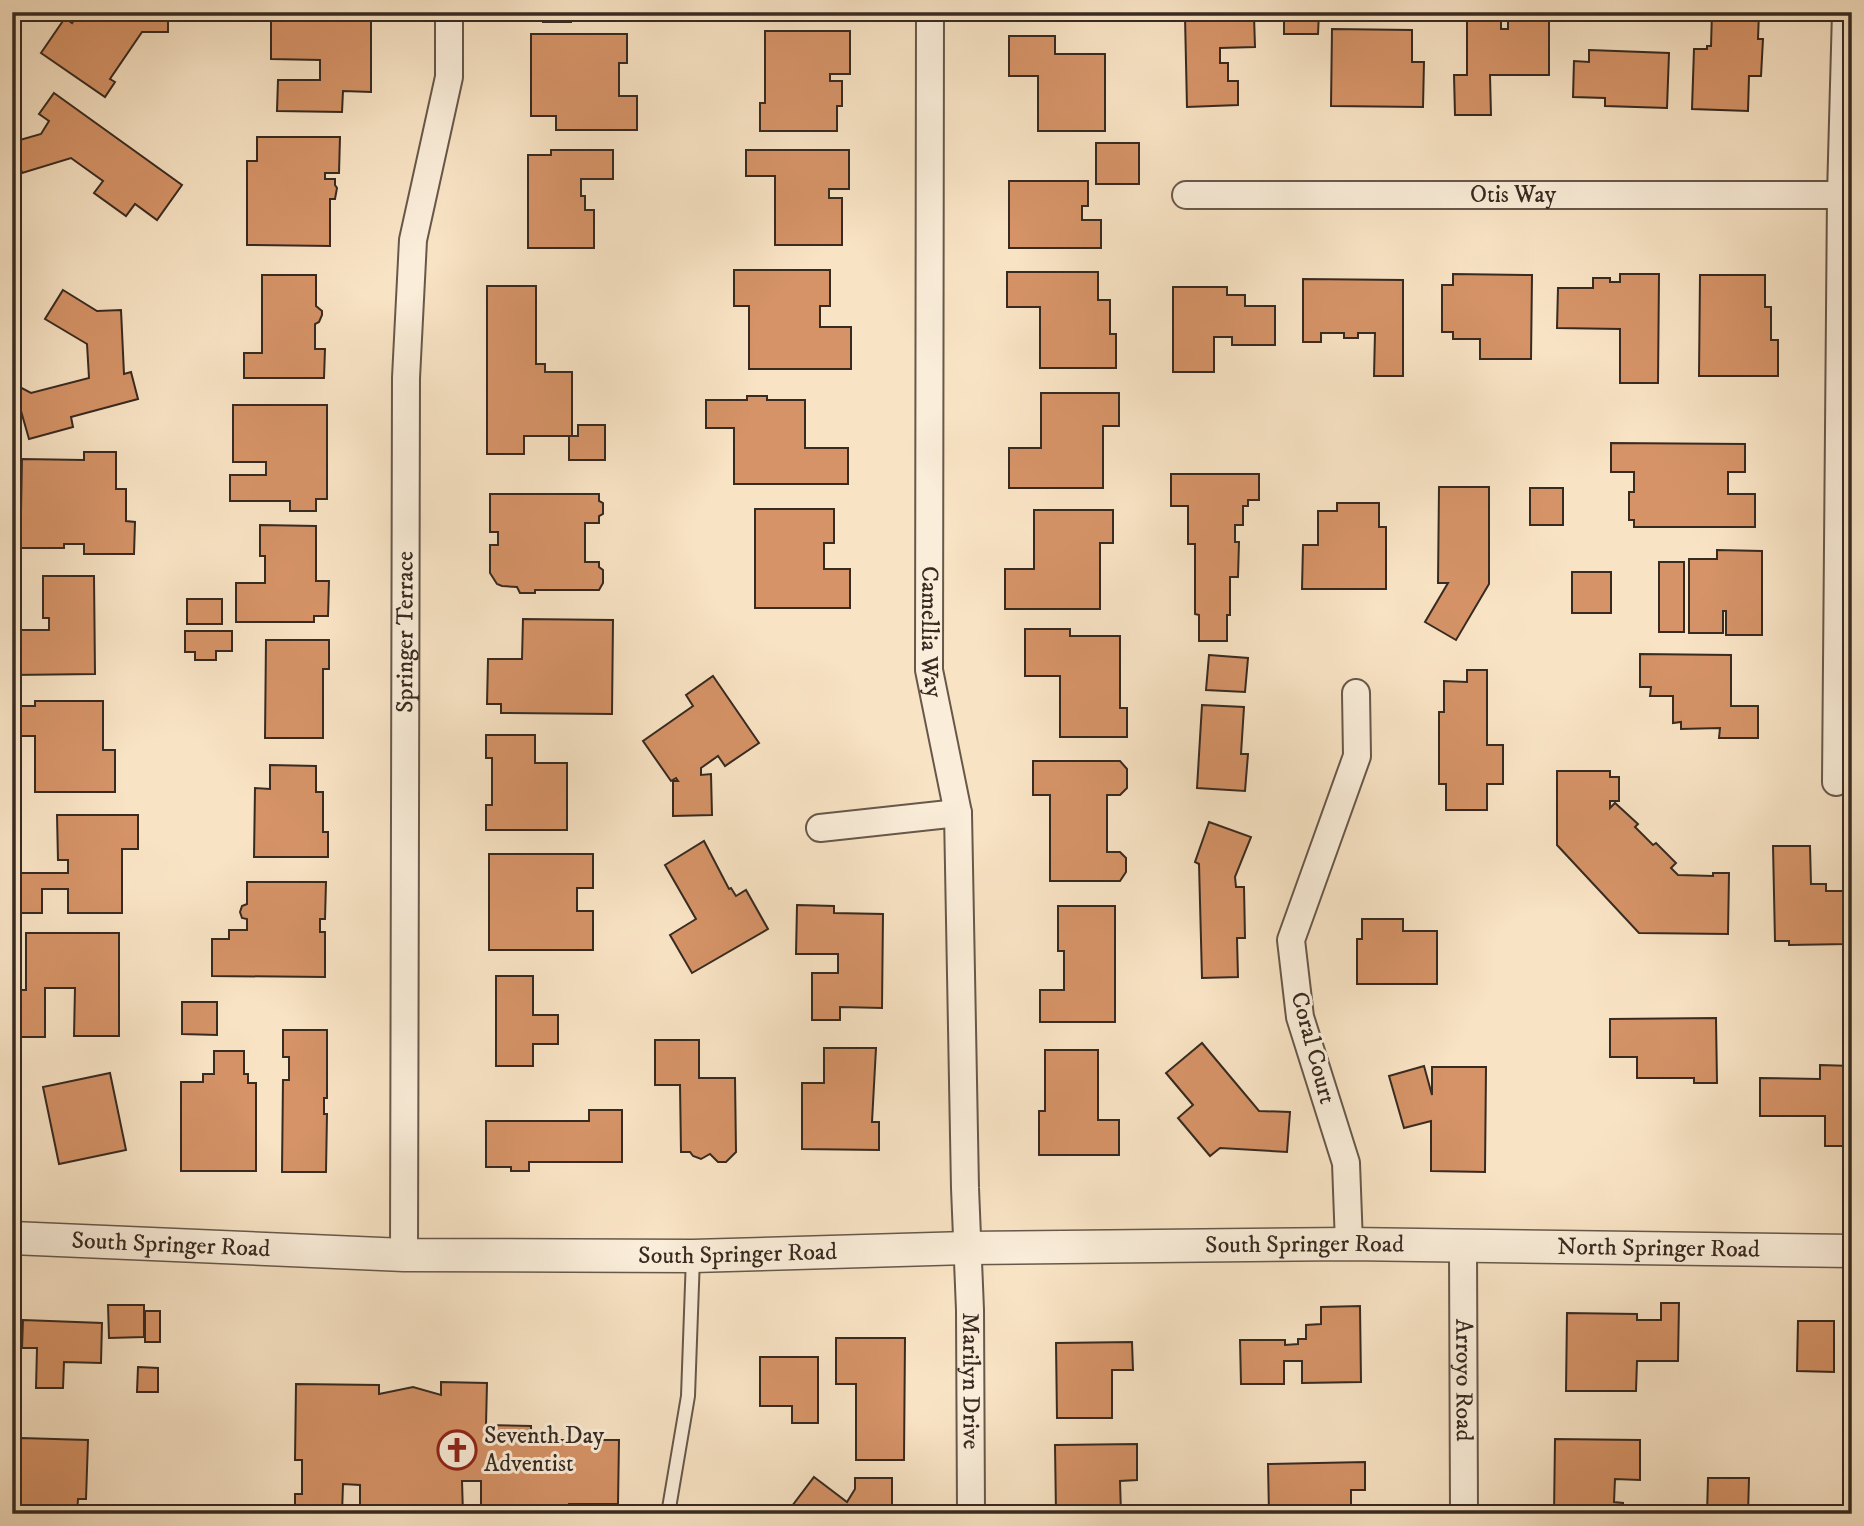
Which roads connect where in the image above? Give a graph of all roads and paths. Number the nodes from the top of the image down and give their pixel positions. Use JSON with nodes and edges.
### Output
{"nodes":[{"id":1,"x":449,"y":12,"type":"edge"},
{"id":2,"x":930,"y":12,"type":"edge"},
{"id":3,"x":1846,"y":12,"type":"edge"},
{"id":4,"x":1186,"y":195,"type":"dead end"},
{"id":5,"x":1841,"y":195,"type":"junction"},
{"id":6,"x":1356,"y":694,"type":"dead end"},
{"id":7,"x":1836,"y":782,"type":"dead end"},
{"id":8,"x":958,"y":813,"type":"junction"},
{"id":9,"x":820,"y":828,"type":"dead end"},
{"id":10,"x":12,"y":1238,"type":"edge"},
{"id":11,"x":1349,"y":1244,"type":"junction"},
{"id":12,"x":1463,"y":1247,"type":"junction"},
{"id":13,"x":967,"y":1248,"type":"junction"},
{"id":14,"x":1852,"y":1251,"type":"edge"},
{"id":15,"x":404,"y":1255,"type":"junction"},
{"id":16,"x":693,"y":1256,"type":"junction"},
{"id":17,"x":668,"y":1514,"type":"edge"},
{"id":18,"x":971,"y":1514,"type":"edge"},
{"id":19,"x":1464,"y":1514,"type":"edge"}],
"edges":[{"from":1,"to":15,"type":"street","name":"Springer Terrace"},
{"from":2,"to":8,"type":"street","name":"Camellia Way"},
{"from":3,"to":5,"type":"street"},
{"from":4,"to":5,"type":"street","name":"Otis Way"},
{"from":5,"to":7,"type":"street"},
{"from":6,"to":11,"type":"street","name":"Coral Court"},
{"from":8,"to":9,"type":"street"},
{"from":8,"to":13,"type":"street","name":"Camellia Way"},
{"from":10,"to":15,"type":"street","name":"South Springer Road"},
{"from":11,"to":12,"type":"street","name":"South Springer Road"},
{"from":11,"to":13,"type":"street","name":"South Springer Road"},
{"from":12,"to":14,"type":"street","name":"North Springer Road"},
{"from":12,"to":19,"type":"street","name":"Arroyo Road"},
{"from":13,"to":16,"type":"street","name":"South Springer Road"},
{"from":13,"to":18,"type":"street","name":"Marilyn Drive"},
{"from":15,"to":16,"type":"street","name":"South Springer Road"},
{"from":16,"to":17,"type":"lane"}]}
